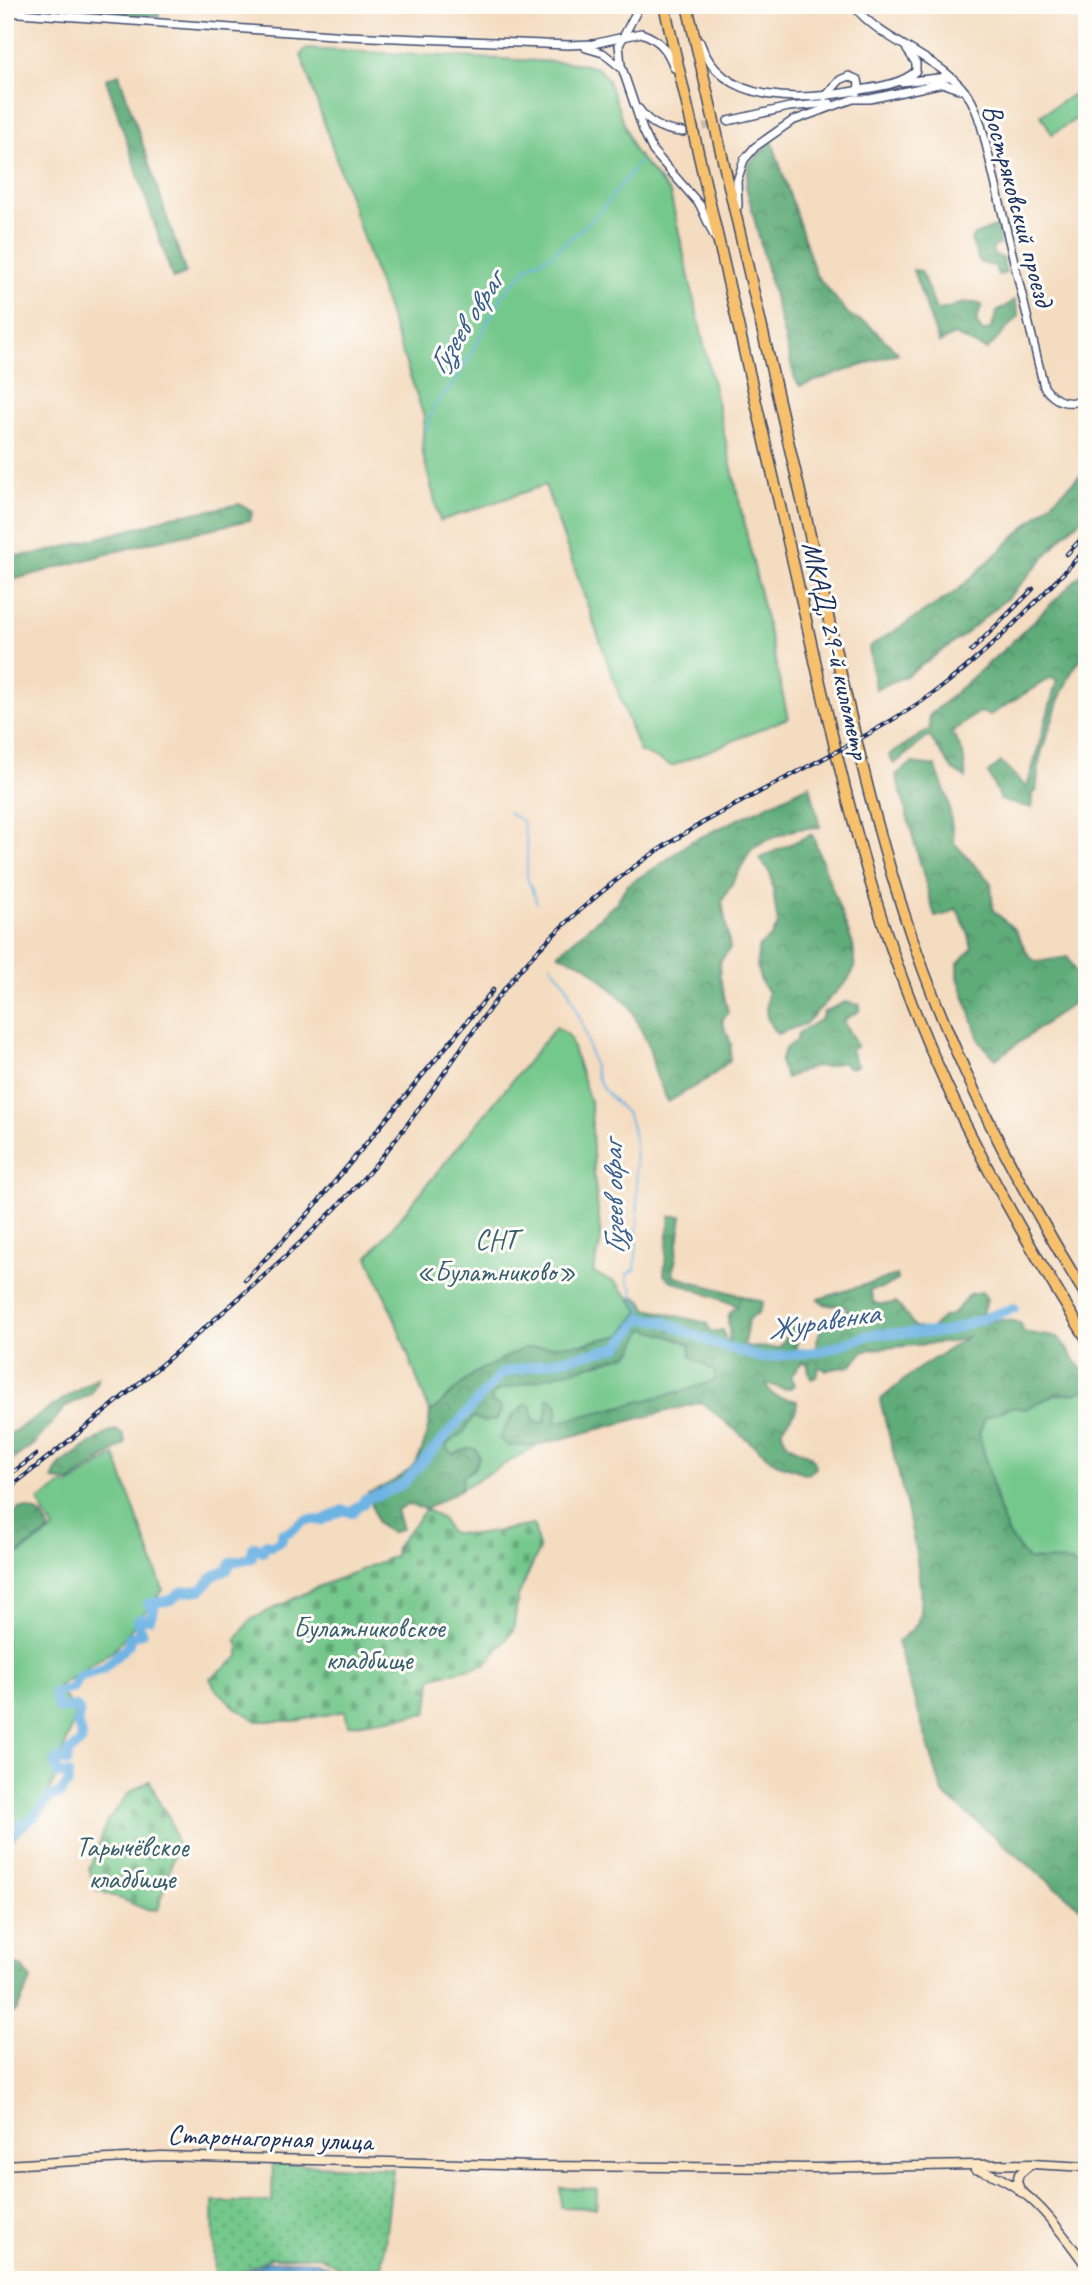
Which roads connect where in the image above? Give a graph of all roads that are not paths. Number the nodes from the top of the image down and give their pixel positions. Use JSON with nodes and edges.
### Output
{"nodes":[{"id":1,"x":640,"y":5,"type":"edge"},
{"id":2,"x":664,"y":5,"type":"edge"},
{"id":3,"x":687,"y":5,"type":"edge"},
{"id":4,"x":853,"y":5,"type":"edge"},
{"id":5,"x":5,"y":12,"type":"edge"},
{"id":6,"x":624,"y":36,"type":"junction"},
{"id":7,"x":568,"y":45,"type":"junction"},
{"id":8,"x":905,"y":46,"type":"junction"},
{"id":9,"x":624,"y":75,"type":"junction"},
{"id":10,"x":944,"y":75,"type":"junction"},
{"id":11,"x":894,"y":82,"type":"junction"},
{"id":12,"x":925,"y":87,"type":"junction"},
{"id":13,"x":963,"y":90,"type":"junction"},
{"id":14,"x":858,"y":91,"type":"junction"},
{"id":15,"x":632,"y":96,"type":"junction"},
{"id":16,"x":825,"y":96,"type":"junction"},
{"id":17,"x":853,"y":99,"type":"junction"},
{"id":18,"x":841,"y":102,"type":"junction"},
{"id":19,"x":798,"y":106,"type":"junction"},
{"id":20,"x":690,"y":118,"type":"junction"},
{"id":21,"x":728,"y":121,"type":"tunnel mouth"},
{"id":22,"x":683,"y":132,"type":"tunnel mouth"},
{"id":23,"x":744,"y":248,"type":"junction"},
{"id":24,"x":722,"y":254,"type":"junction"},
{"id":25,"x":1087,"y":401,"type":"edge"},
{"id":26,"x":1087,"y":1297,"type":"edge"},
{"id":27,"x":1087,"y":1339,"type":"edge"},
{"id":28,"x":1032,"y":2164,"type":"junction"},
{"id":29,"x":5,"y":2165,"type":"edge"},
{"id":30,"x":1006,"y":2165,"type":"junction"},
{"id":31,"x":962,"y":2167,"type":"junction"},
{"id":32,"x":1087,"y":2167,"type":"edge"},
{"id":33,"x":988,"y":2173,"type":"junction"},
{"id":34,"x":1022,"y":2193,"type":"junction"},
{"id":35,"x":1087,"y":2267,"type":"edge"}],
"edges":[{"from":1,"to":6,"type":"street"},
{"from":2,"to":20,"type":"highway","name":"МКАД, 29-й километр"},
{"from":3,"to":16,"type":"street"},
{"from":3,"to":23,"type":"highway","name":"МКАД, 29-й километр"},
{"from":4,"to":8,"type":"street","name":"Востряковский проезд"},
{"from":5,"to":7,"type":"street"},
{"from":6,"to":7,"type":"street"},
{"from":6,"to":9,"type":"street"},
{"from":6,"to":20,"type":"street"},
{"from":7,"to":9,"type":"street"},
{"from":8,"to":10,"type":"street","name":"Востряковский проезд"},
{"from":8,"to":11,"type":"street"},
{"from":9,"to":15,"type":"street"},
{"from":10,"to":11,"type":"street"},
{"from":10,"to":12,"type":"street"},
{"from":10,"to":13,"type":"street","name":"Востряковский проезд"},
{"from":11,"to":14,"type":"street"},
{"from":12,"to":13,"type":"street"},
{"from":12,"to":17,"type":"street"},
{"from":13,"to":25,"type":"street","name":"Востряковский проезд"},
{"from":14,"to":16,"type":"street"},
{"from":14,"to":16,"type":"street"},
{"from":14,"to":17,"type":"street"},
{"from":15,"to":22,"type":"street"},
{"from":15,"to":24,"type":"street"},
{"from":16,"to":19,"type":"street"},
{"from":17,"to":18,"type":"street"},
{"from":18,"to":19,"type":"street"},
{"from":18,"to":23,"type":"street"},
{"from":19,"to":21,"type":"street"},
{"from":20,"to":24,"type":"highway","name":"МКАД, 29-й километр"},
{"from":23,"to":26,"type":"highway","name":"МКАД, 29-й километр"},
{"from":24,"to":27,"type":"highway","name":"МКАД, 29-й километр"},
{"from":28,"to":30,"type":"main road"},
{"from":28,"to":32,"type":"main road"},
{"from":28,"to":34,"type":"main road"},
{"from":29,"to":31,"type":"main road","name":"Старонагорная улица"},
{"from":30,"to":31,"type":"main road"},
{"from":30,"to":33,"type":"main road"},
{"from":31,"to":33,"type":"main road"},
{"from":33,"to":34,"type":"main road"},
{"from":34,"to":35,"type":"main road"}]}
